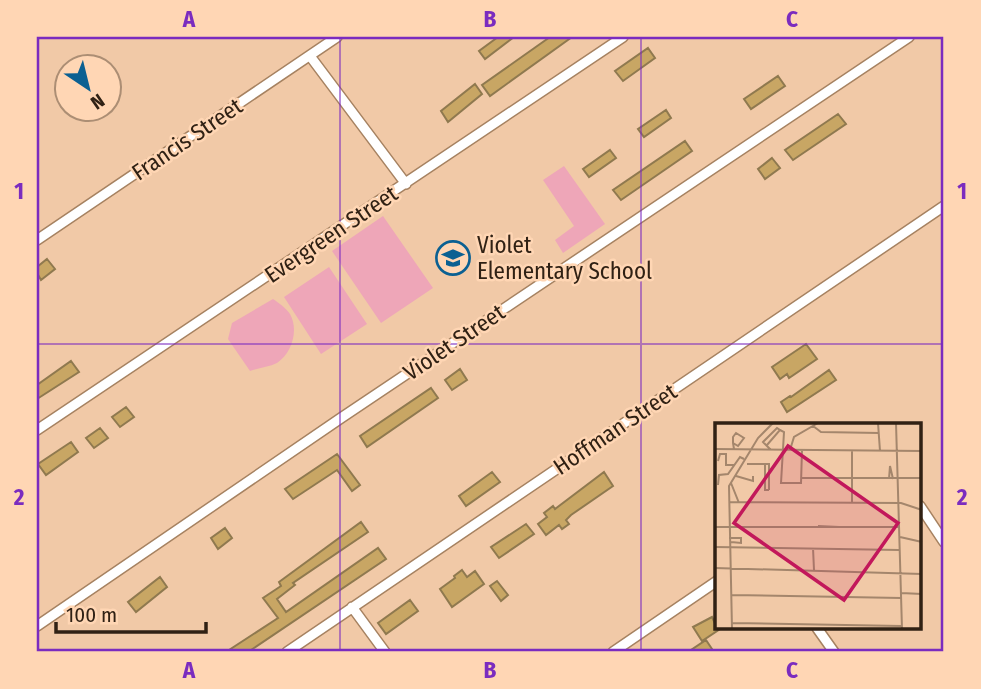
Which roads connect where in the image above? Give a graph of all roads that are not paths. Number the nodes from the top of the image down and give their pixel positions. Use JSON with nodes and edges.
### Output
{"nodes":[{"id":1,"x":337,"y":37,"type":"edge"},
{"id":2,"x":624,"y":37,"type":"edge"},
{"id":3,"x":909,"y":37,"type":"edge"},
{"id":4,"x":310,"y":56,"type":"junction"},
{"id":5,"x":406,"y":184,"type":"junction"},
{"id":6,"x":944,"y":206,"type":"edge"},
{"id":7,"x":37,"y":240,"type":"edge"},
{"id":8,"x":37,"y":430,"type":"edge"},
{"id":9,"x":922,"y":509,"type":"edge"},
{"id":10,"x":944,"y":542,"type":"edge"},
{"id":11,"x":715,"y":583,"type":"edge"},
{"id":12,"x":352,"y":607,"type":"junction"},
{"id":13,"x":37,"y":626,"type":"edge"},
{"id":14,"x":818,"y":630,"type":"edge"},
{"id":15,"x":287,"y":652,"type":"edge"},
{"id":16,"x":385,"y":652,"type":"edge"},
{"id":17,"x":613,"y":652,"type":"edge"},
{"id":18,"x":834,"y":652,"type":"edge"}],
"edges":[{"from":1,"to":4,"type":"street","name":"Francis Street"},
{"from":2,"to":5,"type":"street","name":"Evergreen Street"},
{"from":3,"to":13,"type":"street","name":"Violet Street"},
{"from":4,"to":5,"type":"street"},
{"from":4,"to":7,"type":"street","name":"Francis Street"},
{"from":5,"to":8,"type":"street","name":"Evergreen Street"},
{"from":6,"to":12,"type":"street","name":"Hoffman Street"},
{"from":9,"to":10,"type":"street"},
{"from":11,"to":17,"type":"street"},
{"from":12,"to":15,"type":"street","name":"Hoffman Street"},
{"from":12,"to":16,"type":"street"},
{"from":14,"to":18,"type":"street"}]}
